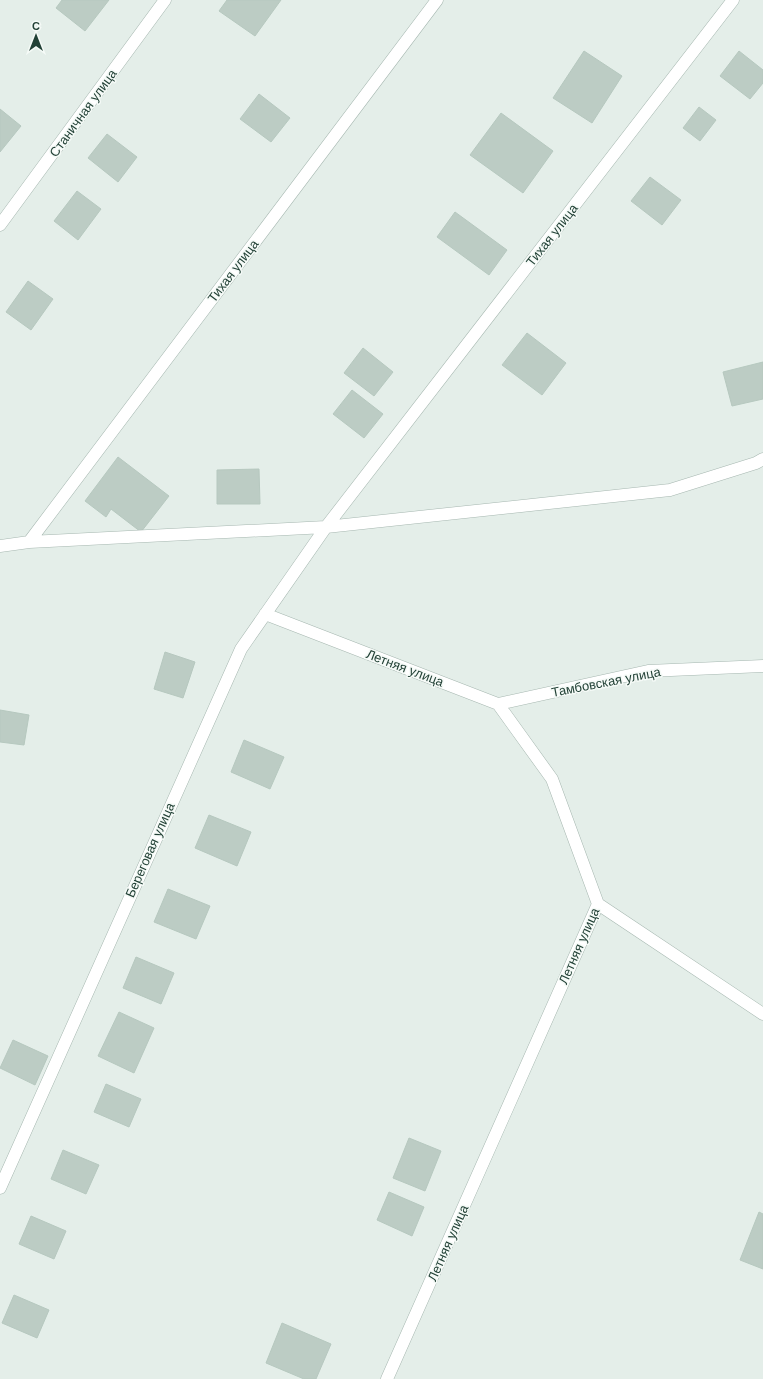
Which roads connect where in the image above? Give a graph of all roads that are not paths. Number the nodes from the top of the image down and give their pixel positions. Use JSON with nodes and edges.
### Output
{"nodes":[{"id":1,"x":165,"y":0,"type":"edge"},
{"id":2,"x":438,"y":0,"type":"edge"},
{"id":3,"x":733,"y":0,"type":"edge"},
{"id":4,"x":0,"y":225,"type":"edge"},
{"id":5,"x":763,"y":459,"type":"edge"},
{"id":6,"x":326,"y":527,"type":"junction"},
{"id":7,"x":29,"y":542,"type":"junction"},
{"id":8,"x":0,"y":546,"type":"edge"},
{"id":9,"x":266,"y":614,"type":"junction"},
{"id":10,"x":763,"y":666,"type":"edge"},
{"id":11,"x":498,"y":704,"type":"junction"},
{"id":12,"x":598,"y":904,"type":"junction"},
{"id":13,"x":763,"y":1014,"type":"edge"},
{"id":14,"x":0,"y":1188,"type":"edge"},
{"id":15,"x":387,"y":1379,"type":"edge"}],
"edges":[{"from":1,"to":4,"type":"street","name":"Станичная улица"},
{"from":2,"to":7,"type":"street","name":"Тихая улица"},
{"from":3,"to":6,"type":"street","name":"Тихая улица"},
{"from":5,"to":6,"type":"street"},
{"from":6,"to":7,"type":"street"},
{"from":6,"to":9,"type":"street","name":"Береговая улица"},
{"from":7,"to":8,"type":"street"},
{"from":9,"to":11,"type":"street","name":"Летняя улица"},
{"from":9,"to":14,"type":"street","name":"Береговая улица"},
{"from":10,"to":11,"type":"street","name":"Тамбовская улица"},
{"from":11,"to":12,"type":"street","name":"Летняя улица"},
{"from":12,"to":13,"type":"street"},
{"from":12,"to":15,"type":"street","name":"Летняя улица"}]}
